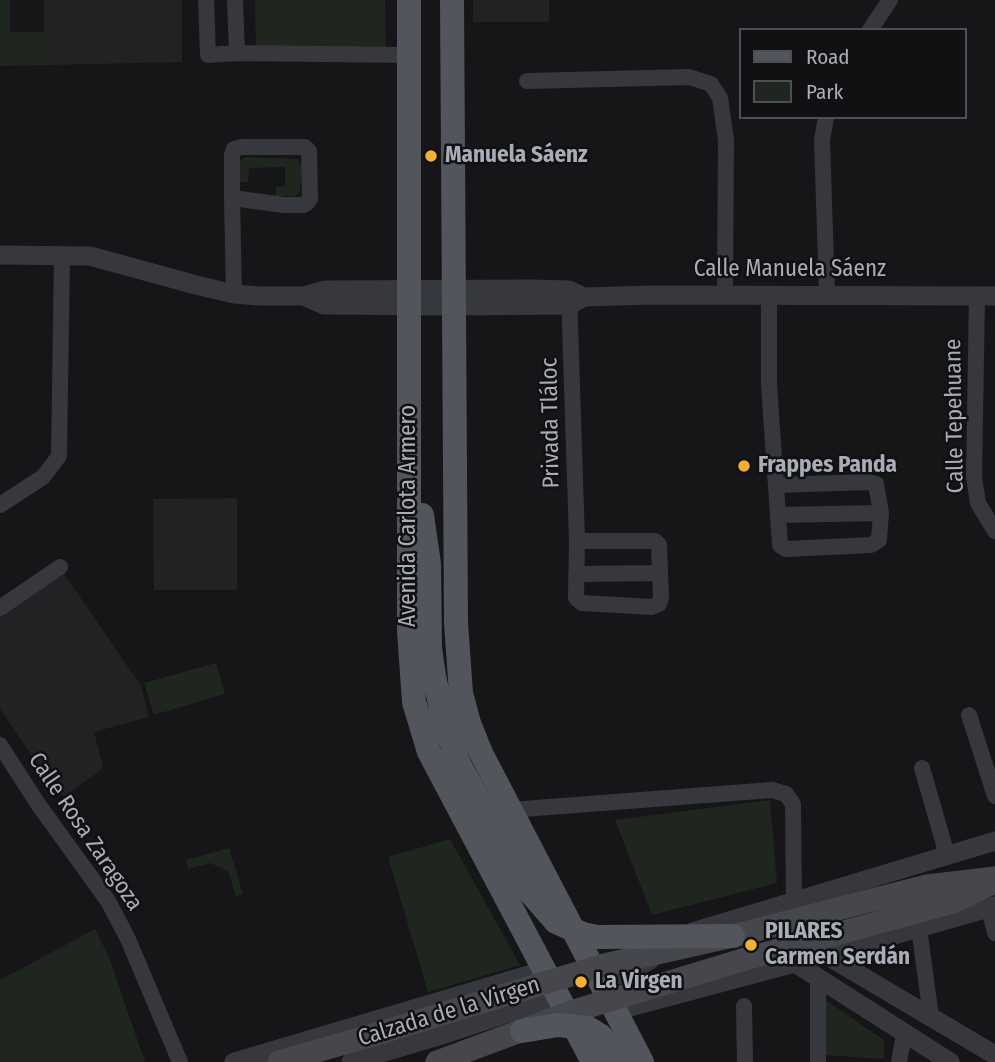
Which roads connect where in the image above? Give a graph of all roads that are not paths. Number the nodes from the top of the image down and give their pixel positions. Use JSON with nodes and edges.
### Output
{"nodes":[{"id":1,"x":206,"y":0,"type":"edge"},
{"id":2,"x":235,"y":0,"type":"edge"},
{"id":3,"x":409,"y":0,"type":"edge"},
{"id":4,"x":452,"y":0,"type":"edge"},
{"id":5,"x":890,"y":0,"type":"edge"},
{"id":6,"x":871,"y":28,"type":"edge"},
{"id":7,"x":237,"y":53,"type":"junction"},
{"id":8,"x":410,"y":55,"type":"junction"},
{"id":9,"x":527,"y":81,"type":"dead end"},
{"id":10,"x":826,"y":119,"type":"edge"},
{"id":11,"x":232,"y":198,"type":"junction"},
{"id":12,"x":0,"y":255,"type":"edge"},
{"id":13,"x":62,"y":255,"type":"junction"},
{"id":14,"x":234,"y":294,"type":"junction"},
{"id":15,"x":827,"y":294,"type":"junction"},
{"id":16,"x":725,"y":295,"type":"junction"},
{"id":17,"x":769,"y":295,"type":"junction"},
{"id":18,"x":986,"y":296,"type":"edge"},
{"id":19,"x":408,"y":297,"type":"junction"},
{"id":20,"x":574,"y":297,"type":"junction"},
{"id":21,"x":454,"y":298,"type":"junction"},
{"id":22,"x":409,"y":434,"type":"junction"},
{"id":23,"x":776,"y":485,"type":"junction"},
{"id":24,"x":0,"y":505,"type":"edge"},
{"id":25,"x":881,"y":513,"type":"junction"},
{"id":26,"x":778,"y":515,"type":"junction"},
{"id":27,"x":995,"y":531,"type":"edge"},
{"id":28,"x":577,"y":541,"type":"junction"},
{"id":29,"x":60,"y":567,"type":"dead end"},
{"id":30,"x":659,"y":573,"type":"junction"},
{"id":31,"x":576,"y":574,"type":"junction"},
{"id":32,"x":0,"y":608,"type":"edge"},
{"id":33,"x":969,"y":715,"type":"dead end"},
{"id":34,"x":0,"y":745,"type":"edge"},
{"id":35,"x":922,"y":768,"type":"dead end"},
{"id":36,"x":995,"y":796,"type":"edge"},
{"id":37,"x":510,"y":810,"type":"junction"},
{"id":38,"x":995,"y":841,"type":"edge"},
{"id":39,"x":947,"y":855,"type":"junction"},
{"id":40,"x":995,"y":880,"type":"edge"},
{"id":41,"x":794,"y":901,"type":"junction"},
{"id":42,"x":992,"y":907,"type":"edge"},
{"id":43,"x":756,"y":913,"type":"junction"},
{"id":44,"x":709,"y":926,"type":"junction"},
{"id":45,"x":919,"y":928,"type":"junction"},
{"id":46,"x":995,"y":933,"type":"edge"},
{"id":47,"x":733,"y":936,"type":"junction"},
{"id":48,"x":824,"y":956,"type":"junction"},
{"id":49,"x":795,"y":962,"type":"junction"},
{"id":50,"x":545,"y":970,"type":"junction"},
{"id":51,"x":742,"y":976,"type":"junction"},
{"id":52,"x":818,"y":977,"type":"junction"},
{"id":53,"x":600,"y":982,"type":"junction"},
{"id":54,"x":559,"y":996,"type":"junction"},
{"id":55,"x":744,"y":1006,"type":"dead end"},
{"id":56,"x":615,"y":1011,"type":"junction"},
{"id":57,"x":931,"y":1017,"type":"junction"},
{"id":58,"x":522,"y":1031,"type":"junction"},
{"id":59,"x":904,"y":1034,"type":"junction"},
{"id":60,"x":995,"y":1055,"type":"edge"},
{"id":61,"x":180,"y":1062,"type":"edge"},
{"id":62,"x":234,"y":1062,"type":"edge"},
{"id":63,"x":279,"y":1062,"type":"edge"},
{"id":64,"x":351,"y":1062,"type":"edge"},
{"id":65,"x":437,"y":1062,"type":"edge"},
{"id":66,"x":593,"y":1062,"type":"edge"},
{"id":67,"x":619,"y":1062,"type":"edge"},
{"id":68,"x":642,"y":1062,"type":"edge"},
{"id":69,"x":745,"y":1062,"type":"edge"},
{"id":70,"x":818,"y":1062,"type":"edge"},
{"id":71,"x":900,"y":1062,"type":"edge"},
{"id":72,"x":950,"y":1062,"type":"edge"}],
"edges":[{"from":1,"to":7,"type":"street"},
{"from":2,"to":7,"type":"street"},
{"from":3,"to":8,"type":"main road","name":"Avenida Carlota Armero"},
{"from":4,"to":21,"type":"main road","name":"Avenida Carlota Armero"},
{"from":5,"to":6,"type":"street"},
{"from":7,"to":8,"type":"street"},
{"from":8,"to":19,"type":"main road","name":"Avenida Carlota Armero"},
{"from":9,"to":16,"type":"street"},
{"from":10,"to":15,"type":"street"},
{"from":11,"to":11,"type":"street"},
{"from":11,"to":14,"type":"street"},
{"from":12,"to":13,"type":"street","name":"Calle Manuela Sáenz"},
{"from":13,"to":14,"type":"street","name":"Calle Manuela Sáenz"},
{"from":13,"to":24,"type":"street"},
{"from":14,"to":19,"type":"street","name":"Calle Manuela Sáenz"},
{"from":15,"to":17,"type":"street","name":"Calle Manuela Sáenz"},
{"from":15,"to":18,"type":"street","name":"Calle Manuela Sáenz"},
{"from":16,"to":17,"type":"street","name":"Calle Manuela Sáenz"},
{"from":16,"to":20,"type":"street","name":"Calle Manuela Sáenz"},
{"from":17,"to":23,"type":"street"},
{"from":18,"to":27,"type":"street","name":"Calle Tepehuane"},
{"from":19,"to":21,"type":"street","name":"Calle Manuela Sáenz"},
{"from":19,"to":22,"type":"main road","name":"Avenida Carlota Armero"},
{"from":20,"to":21,"type":"street","name":"Calle Manuela Sáenz"},
{"from":20,"to":28,"type":"street","name":"Privada Tláloc"},
{"from":21,"to":37,"type":"main road","name":"Avenida Carlota Armero"},
{"from":22,"to":47,"type":"main road","bridge":true},
{"from":22,"to":50,"type":"main road","name":"Avenida Carlota Armero"},
{"from":23,"to":25,"type":"street"},
{"from":23,"to":26,"type":"street"},
{"from":25,"to":26,"type":"street"},
{"from":25,"to":26,"type":"street"},
{"from":28,"to":30,"type":"street","name":"Privada Tláloc"},
{"from":28,"to":31,"type":"street","name":"Privada Tláloc"},
{"from":29,"to":32,"type":"street"},
{"from":30,"to":31,"type":"street"},
{"from":30,"to":31,"type":"street","name":"Privada Tláloc"},
{"from":33,"to":36,"type":"street"},
{"from":34,"to":61,"type":"street","name":"Calle Rosa Zaragoza"},
{"from":35,"to":39,"type":"street"},
{"from":37,"to":41,"type":"street"},
{"from":37,"to":53,"type":"main road","name":"Avenida Carlota Armero"},
{"from":38,"to":39,"type":"street"},
{"from":39,"to":41,"type":"street"},
{"from":40,"to":47,"type":"main road","name":"Calzada de la Virgen","bridge":true},
{"from":40,"to":58,"type":"main road","name":"Calzada de la Virgen","bridge":true},
{"from":41,"to":43,"type":"street"},
{"from":42,"to":45,"type":"street"},
{"from":42,"to":46,"type":"street"},
{"from":43,"to":44,"type":"street"},
{"from":43,"to":48,"type":"street"},
{"from":44,"to":51,"type":"street"},
{"from":44,"to":53,"type":"street"},
{"from":45,"to":48,"type":"street"},
{"from":45,"to":57,"type":"street"},
{"from":47,"to":63,"type":"main road","name":"Calzada de la Virgen","bridge":true},
{"from":48,"to":49,"type":"street"},
{"from":48,"to":57,"type":"street"},
{"from":49,"to":51,"type":"street"},
{"from":49,"to":52,"type":"street"},
{"from":50,"to":54,"type":"main road","name":"Avenida Carlota Armero"},
{"from":50,"to":62,"type":"street","name":"Calzada de la Virgen"},
{"from":51,"to":56,"type":"street"},
{"from":52,"to":59,"type":"street"},
{"from":52,"to":70,"type":"street"},
{"from":53,"to":56,"type":"main road","name":"Avenida Carlota Armero"},
{"from":54,"to":64,"type":"street"},
{"from":54,"to":66,"type":"main road","name":"Avenida Carlota Armero"},
{"from":55,"to":69,"type":"street"},
{"from":56,"to":68,"type":"main road","name":"Avenida Carlota Armero"},
{"from":57,"to":60,"type":"street"},
{"from":58,"to":65,"type":"main road","name":"Calzada de la Virgen","bridge":true},
{"from":58,"to":67,"type":"main road","bridge":true},
{"from":59,"to":71,"type":"street"},
{"from":59,"to":72,"type":"street"}]}
